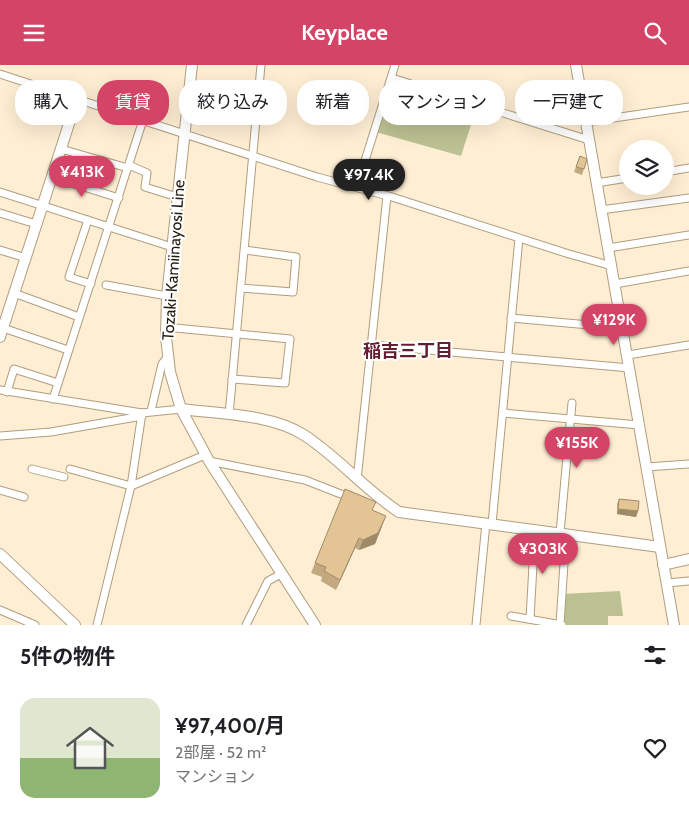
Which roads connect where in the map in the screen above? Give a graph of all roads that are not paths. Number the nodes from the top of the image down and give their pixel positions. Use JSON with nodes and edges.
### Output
{"nodes":[{"id":1,"x":192,"y":65,"type":"edge"},
{"id":2,"x":261,"y":65,"type":"edge"},
{"id":3,"x":396,"y":65,"type":"edge"},
{"id":4,"x":576,"y":65,"type":"edge"},
{"id":5,"x":0,"y":74,"type":"edge"},
{"id":6,"x":392,"y":79,"type":"junction"},
{"id":7,"x":18,"y":80,"type":"edge"},
{"id":8,"x":579,"y":80,"type":"edge"},
{"id":9,"x":689,"y":107,"type":"edge"},
{"id":10,"x":623,"y":117,"type":"edge"},
{"id":11,"x":69,"y":125,"type":"edge"},
{"id":12,"x":142,"y":125,"type":"edge"},
{"id":13,"x":156,"y":125,"type":"edge"},
{"id":14,"x":586,"y":125,"type":"edge"},
{"id":15,"x":184,"y":134,"type":"junction"},
{"id":16,"x":589,"y":140,"type":"junction"},
{"id":17,"x":61,"y":149,"type":"junction"},
{"id":18,"x":252,"y":156,"type":"junction"},
{"id":19,"x":128,"y":166,"type":"junction"},
{"id":20,"x":689,"y":168,"type":"edge"},
{"id":21,"x":674,"y":170,"type":"edge"},
{"id":22,"x":52,"y":177,"type":"junction"},
{"id":23,"x":619,"y":179,"type":"edge"},
{"id":24,"x":596,"y":183,"type":"junction"},
{"id":25,"x":357,"y":186,"type":"junction"},
{"id":26,"x":0,"y":192,"type":"edge"},
{"id":27,"x":387,"y":196,"type":"junction"},
{"id":28,"x":177,"y":197,"type":"junction"},
{"id":29,"x":118,"y":198,"type":"junction"},
{"id":30,"x":689,"y":198,"type":"edge"},
{"id":31,"x":42,"y":206,"type":"junction"},
{"id":32,"x":601,"y":210,"type":"junction"},
{"id":33,"x":0,"y":213,"type":"edge"},
{"id":34,"x":88,"y":221,"type":"junction"},
{"id":35,"x":36,"y":225,"type":"junction"},
{"id":36,"x":109,"y":227,"type":"junction"},
{"id":37,"x":689,"y":235,"type":"edge"},
{"id":38,"x":519,"y":238,"type":"junction"},
{"id":39,"x":172,"y":247,"type":"junction"},
{"id":40,"x":608,"y":248,"type":"junction"},
{"id":41,"x":0,"y":250,"type":"edge"},
{"id":42,"x":245,"y":250,"type":"junction"},
{"id":43,"x":26,"y":258,"type":"junction"},
{"id":44,"x":612,"y":266,"type":"junction"},
{"id":45,"x":689,"y":271,"type":"edge"},
{"id":46,"x":91,"y":284,"type":"junction"},
{"id":47,"x":616,"y":284,"type":"junction"},
{"id":48,"x":106,"y":285,"type":"dead end"},
{"id":49,"x":241,"y":288,"type":"junction"},
{"id":50,"x":14,"y":293,"type":"junction"},
{"id":51,"x":167,"y":296,"type":"junction"},
{"id":52,"x":79,"y":317,"type":"junction"},
{"id":53,"x":511,"y":318,"type":"junction"},
{"id":54,"x":166,"y":327,"type":"junction"},
{"id":55,"x":623,"y":327,"type":"junction"},
{"id":56,"x":1,"y":333,"type":"edge"},
{"id":57,"x":236,"y":333,"type":"junction"},
{"id":58,"x":371,"y":345,"type":"junction"},
{"id":59,"x":689,"y":345,"type":"edge"},
{"id":60,"x":68,"y":350,"type":"junction"},
{"id":61,"x":168,"y":355,"type":"junction"},
{"id":62,"x":628,"y":355,"type":"junction"},
{"id":63,"x":508,"y":356,"type":"junction"},
{"id":64,"x":630,"y":367,"type":"junction"},
{"id":65,"x":232,"y":379,"type":"junction"},
{"id":66,"x":58,"y":383,"type":"junction"},
{"id":67,"x":3,"y":391,"type":"edge"},
{"id":68,"x":53,"y":399,"type":"junction"},
{"id":69,"x":572,"y":403,"type":"dead end"},
{"id":70,"x":181,"y":409,"type":"junction"},
{"id":71,"x":151,"y":411,"type":"junction"},
{"id":72,"x":503,"y":413,"type":"junction"},
{"id":73,"x":142,"y":414,"type":"junction"},
{"id":74,"x":229,"y":415,"type":"junction"},
{"id":75,"x":571,"y":419,"type":"junction"},
{"id":76,"x":639,"y":425,"type":"junction"},
{"id":77,"x":0,"y":436,"type":"edge"},
{"id":78,"x":207,"y":458,"type":"junction"},
{"id":79,"x":689,"y":464,"type":"edge"},
{"id":80,"x":646,"y":467,"type":"junction"},
{"id":81,"x":32,"y":469,"type":"dead end"},
{"id":82,"x":70,"y":469,"type":"dead end"},
{"id":83,"x":64,"y":477,"type":"dead end"},
{"id":84,"x":358,"y":480,"type":"junction"},
{"id":85,"x":130,"y":486,"type":"junction"},
{"id":86,"x":0,"y":490,"type":"edge"},
{"id":87,"x":24,"y":497,"type":"dead end"},
{"id":88,"x":356,"y":500,"type":"edge"},
{"id":89,"x":385,"y":503,"type":"junction"},
{"id":90,"x":373,"y":506,"type":"edge"},
{"id":91,"x":489,"y":523,"type":"junction"},
{"id":92,"x":535,"y":529,"type":"junction"},
{"id":93,"x":563,"y":533,"type":"junction"},
{"id":94,"x":660,"y":547,"type":"junction"},
{"id":95,"x":0,"y":554,"type":"edge"},
{"id":96,"x":689,"y":559,"type":"edge"},
{"id":97,"x":663,"y":565,"type":"junction"},
{"id":98,"x":281,"y":574,"type":"junction"},
{"id":99,"x":689,"y":581,"type":"edge"},
{"id":100,"x":666,"y":583,"type":"junction"},
{"id":101,"x":0,"y":610,"type":"edge"},
{"id":102,"x":671,"y":613,"type":"junction"},
{"id":103,"x":511,"y":616,"type":"dead end"},
{"id":104,"x":530,"y":619,"type":"junction"},
{"id":105,"x":35,"y":625,"type":"edge"},
{"id":106,"x":75,"y":625,"type":"edge"},
{"id":107,"x":96,"y":625,"type":"edge"},
{"id":108,"x":246,"y":625,"type":"edge"},
{"id":109,"x":315,"y":625,"type":"edge"},
{"id":110,"x":476,"y":625,"type":"edge"},
{"id":111,"x":561,"y":625,"type":"edge"},
{"id":112,"x":670,"y":625,"type":"edge"},
{"id":113,"x":674,"y":625,"type":"edge"}],
"edges":[{"from":1,"to":15,"type":"street","name":"Tozaki-Kamiinayosi Line"},
{"from":2,"to":18,"type":"street"},
{"from":3,"to":6,"type":"street"},
{"from":4,"to":8,"type":"street"},
{"from":5,"to":7,"type":"street"},
{"from":6,"to":16,"type":"street"},
{"from":6,"to":25,"type":"street"},
{"from":9,"to":10,"type":"street"},
{"from":11,"to":17,"type":"street"},
{"from":12,"to":19,"type":"street"},
{"from":13,"to":15,"type":"street"},
{"from":14,"to":16,"type":"street"},
{"from":15,"to":18,"type":"street"},
{"from":15,"to":28,"type":"street","name":"Tozaki-Kamiinayosi Line"},
{"from":16,"to":24,"type":"street"},
{"from":17,"to":19,"type":"street"},
{"from":17,"to":22,"type":"street"},
{"from":18,"to":25,"type":"street"},
{"from":18,"to":42,"type":"street"},
{"from":19,"to":28,"type":"street"},
{"from":19,"to":29,"type":"street"},
{"from":20,"to":21,"type":"street"},
{"from":22,"to":29,"type":"street"},
{"from":22,"to":31,"type":"street"},
{"from":23,"to":24,"type":"street"},
{"from":24,"to":32,"type":"street"},
{"from":25,"to":27,"type":"street"},
{"from":26,"to":31,"type":"street"},
{"from":27,"to":38,"type":"street"},
{"from":27,"to":58,"type":"street"},
{"from":28,"to":39,"type":"street","name":"Tozaki-Kamiinayosi Line"},
{"from":29,"to":36,"type":"street"},
{"from":30,"to":32,"type":"street"},
{"from":31,"to":34,"type":"street"},
{"from":31,"to":35,"type":"street"},
{"from":32,"to":40,"type":"street"},
{"from":33,"to":35,"type":"street"},
{"from":34,"to":36,"type":"street"},
{"from":34,"to":46,"type":"street"},
{"from":35,"to":43,"type":"street"},
{"from":36,"to":39,"type":"street"},
{"from":36,"to":46,"type":"street"},
{"from":37,"to":40,"type":"street"},
{"from":38,"to":44,"type":"street"},
{"from":38,"to":53,"type":"street"},
{"from":39,"to":51,"type":"street","name":"Tozaki-Kamiinayosi Line"},
{"from":40,"to":44,"type":"street"},
{"from":41,"to":43,"type":"street"},
{"from":42,"to":49,"type":"street"},
{"from":42,"to":49,"type":"street"},
{"from":43,"to":50,"type":"street"},
{"from":44,"to":47,"type":"street"},
{"from":45,"to":47,"type":"street"},
{"from":46,"to":52,"type":"street"},
{"from":47,"to":55,"type":"street"},
{"from":48,"to":51,"type":"street"},
{"from":49,"to":57,"type":"street"},
{"from":50,"to":52,"type":"street"},
{"from":50,"to":56,"type":"street"},
{"from":51,"to":54,"type":"street","name":"Tozaki-Kamiinayosi Line"},
{"from":52,"to":60,"type":"street"},
{"from":53,"to":55,"type":"street"},
{"from":53,"to":63,"type":"street"},
{"from":54,"to":57,"type":"street"},
{"from":54,"to":61,"type":"street","name":"Tozaki-Kamiinayosi Line"},
{"from":55,"to":62,"type":"street"},
{"from":56,"to":60,"type":"street"},
{"from":57,"to":65,"type":"street"},
{"from":57,"to":65,"type":"street"},
{"from":58,"to":63,"type":"street"},
{"from":58,"to":84,"type":"street"},
{"from":59,"to":62,"type":"street"},
{"from":60,"to":66,"type":"street"},
{"from":61,"to":70,"type":"street","name":"Tozaki-Kamiinayosi Line"},
{"from":61,"to":71,"type":"street"},
{"from":62,"to":64,"type":"street"},
{"from":63,"to":64,"type":"street"},
{"from":63,"to":72,"type":"street"},
{"from":64,"to":76,"type":"street"},
{"from":65,"to":74,"type":"street"},
{"from":66,"to":67,"type":"street"},
{"from":66,"to":68,"type":"street"},
{"from":67,"to":68,"type":"street"},
{"from":68,"to":73,"type":"street"},
{"from":69,"to":75,"type":"street"},
{"from":70,"to":71,"type":"street"},
{"from":70,"to":74,"type":"street"},
{"from":70,"to":78,"type":"street","name":"Tozaki-Kamiinayosi Line"},
{"from":71,"to":73,"type":"street"},
{"from":72,"to":75,"type":"street"},
{"from":72,"to":91,"type":"street"},
{"from":73,"to":77,"type":"street"},
{"from":73,"to":85,"type":"street"},
{"from":74,"to":84,"type":"street"},
{"from":75,"to":76,"type":"street"},
{"from":75,"to":93,"type":"street"},
{"from":76,"to":80,"type":"street"},
{"from":78,"to":85,"type":"street"},
{"from":78,"to":88,"type":"street"},
{"from":78,"to":98,"type":"street","name":"Tozaki-Kamiinayosi Line"},
{"from":79,"to":80,"type":"street"},
{"from":80,"to":94,"type":"street"},
{"from":81,"to":83,"type":"street"},
{"from":82,"to":85,"type":"street"},
{"from":84,"to":89,"type":"street"},
{"from":85,"to":107,"type":"street"},
{"from":86,"to":87,"type":"street"},
{"from":89,"to":90,"type":"street"},
{"from":89,"to":91,"type":"street"},
{"from":91,"to":92,"type":"street"},
{"from":91,"to":110,"type":"street"},
{"from":92,"to":93,"type":"street"},
{"from":92,"to":104,"type":"street"},
{"from":93,"to":94,"type":"street"},
{"from":93,"to":111,"type":"street"},
{"from":94,"to":97,"type":"street"},
{"from":95,"to":106,"type":"street"},
{"from":96,"to":97,"type":"street"},
{"from":97,"to":100,"type":"street"},
{"from":98,"to":108,"type":"street"},
{"from":98,"to":109,"type":"street","name":"Tozaki-Kamiinayosi Line"},
{"from":99,"to":100,"type":"street"},
{"from":100,"to":102,"type":"street"},
{"from":101,"to":105,"type":"street"},
{"from":102,"to":112,"type":"street"},
{"from":102,"to":113,"type":"street"},
{"from":103,"to":104,"type":"street"},
{"from":104,"to":111,"type":"street"}]}
